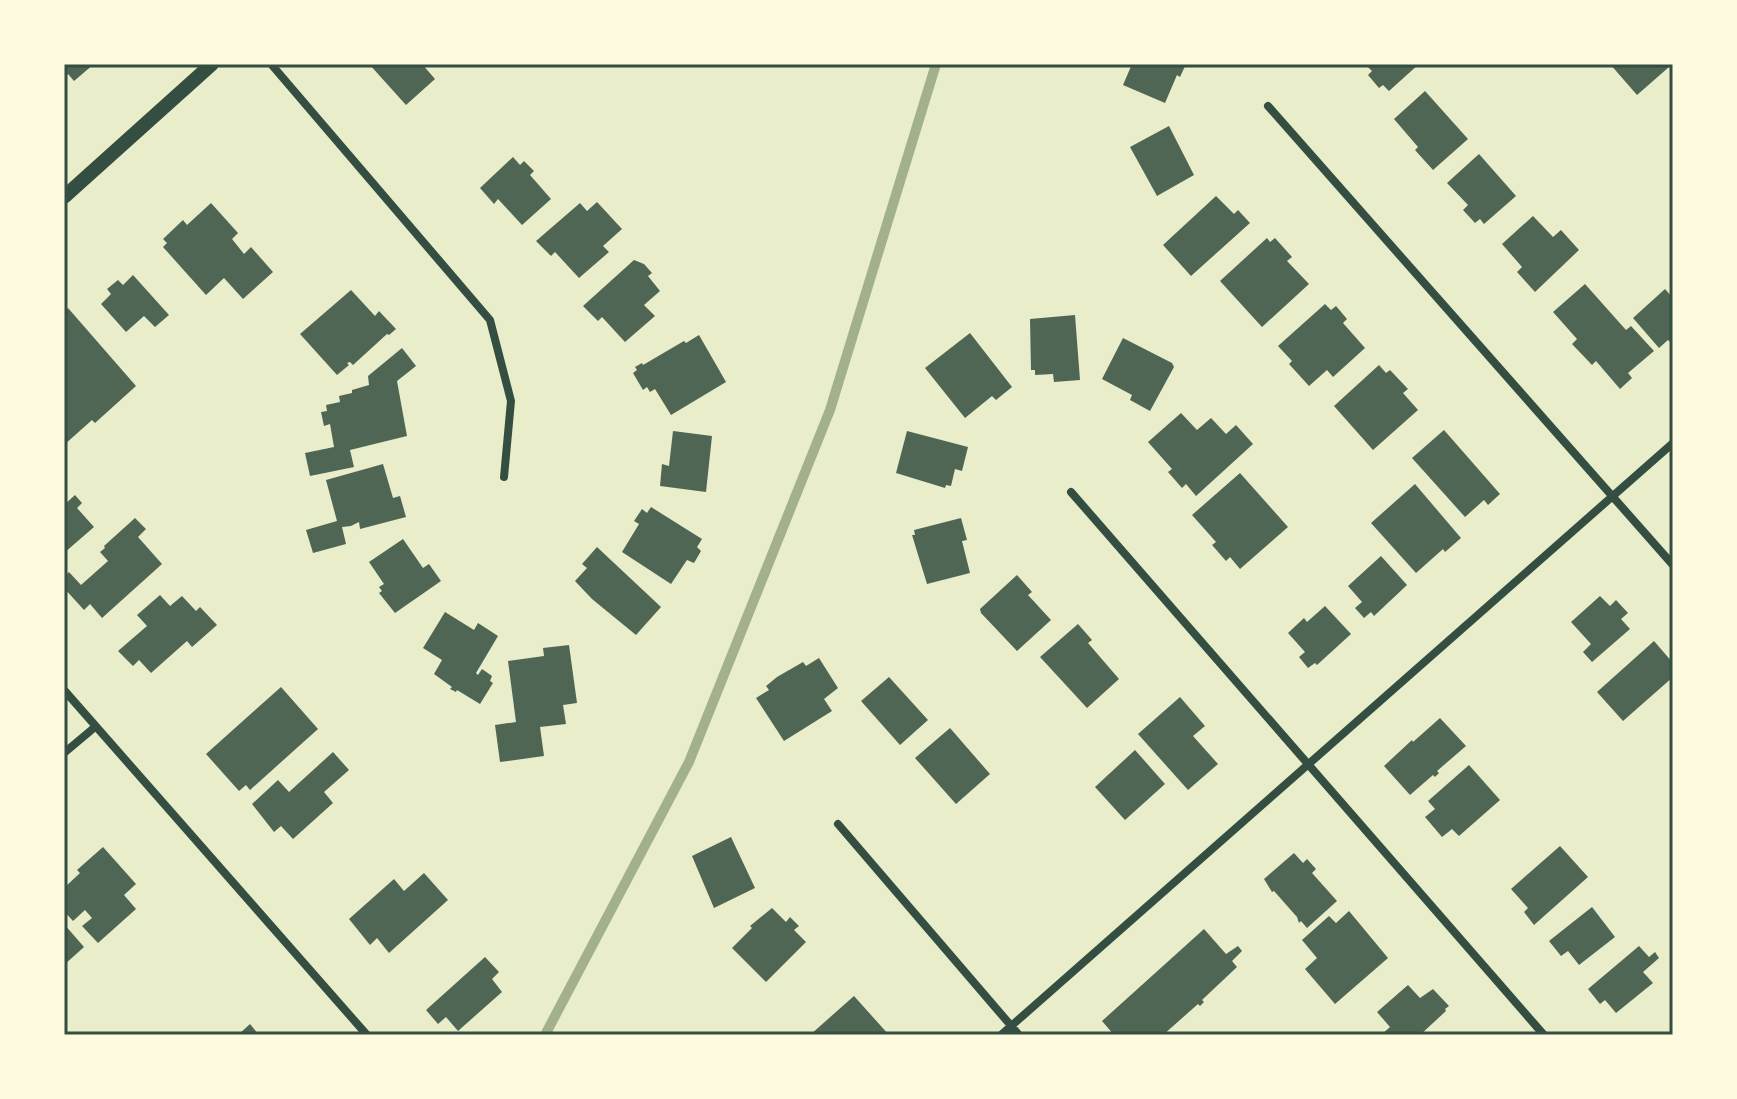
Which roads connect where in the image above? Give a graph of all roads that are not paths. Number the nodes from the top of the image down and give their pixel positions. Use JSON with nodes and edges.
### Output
{"nodes":[{"id":1,"x":212,"y":64,"type":"edge"},
{"id":2,"x":271,"y":64,"type":"edge"},
{"id":3,"x":1268,"y":106,"type":"dead end"},
{"id":4,"x":64,"y":197,"type":"edge"},
{"id":5,"x":1673,"y":443,"type":"edge"},
{"id":6,"x":504,"y":477,"type":"dead end"},
{"id":7,"x":1071,"y":492,"type":"dead end"},
{"id":8,"x":1613,"y":496,"type":"junction"},
{"id":9,"x":1673,"y":565,"type":"edge"},
{"id":10,"x":64,"y":690,"type":"edge"},
{"id":11,"x":95,"y":727,"type":"junction"},
{"id":12,"x":64,"y":753,"type":"edge"},
{"id":13,"x":1308,"y":765,"type":"junction"},
{"id":14,"x":838,"y":824,"type":"dead end"},
{"id":15,"x":1011,"y":1026,"type":"junction"},
{"id":16,"x":367,"y":1035,"type":"edge"},
{"id":17,"x":1001,"y":1035,"type":"edge"},
{"id":18,"x":1019,"y":1035,"type":"edge"},
{"id":19,"x":1544,"y":1035,"type":"edge"}],
"edges":[{"from":1,"to":4,"type":"street"},
{"from":2,"to":6,"type":"street"},
{"from":3,"to":8,"type":"street"},
{"from":5,"to":8,"type":"street"},
{"from":7,"to":13,"type":"street"},
{"from":8,"to":9,"type":"street"},
{"from":8,"to":13,"type":"street"},
{"from":10,"to":11,"type":"street"},
{"from":11,"to":12,"type":"street"},
{"from":11,"to":16,"type":"street"},
{"from":13,"to":15,"type":"street"},
{"from":13,"to":19,"type":"street"},
{"from":14,"to":15,"type":"street"},
{"from":15,"to":17,"type":"street"},
{"from":15,"to":18,"type":"street"}]}
